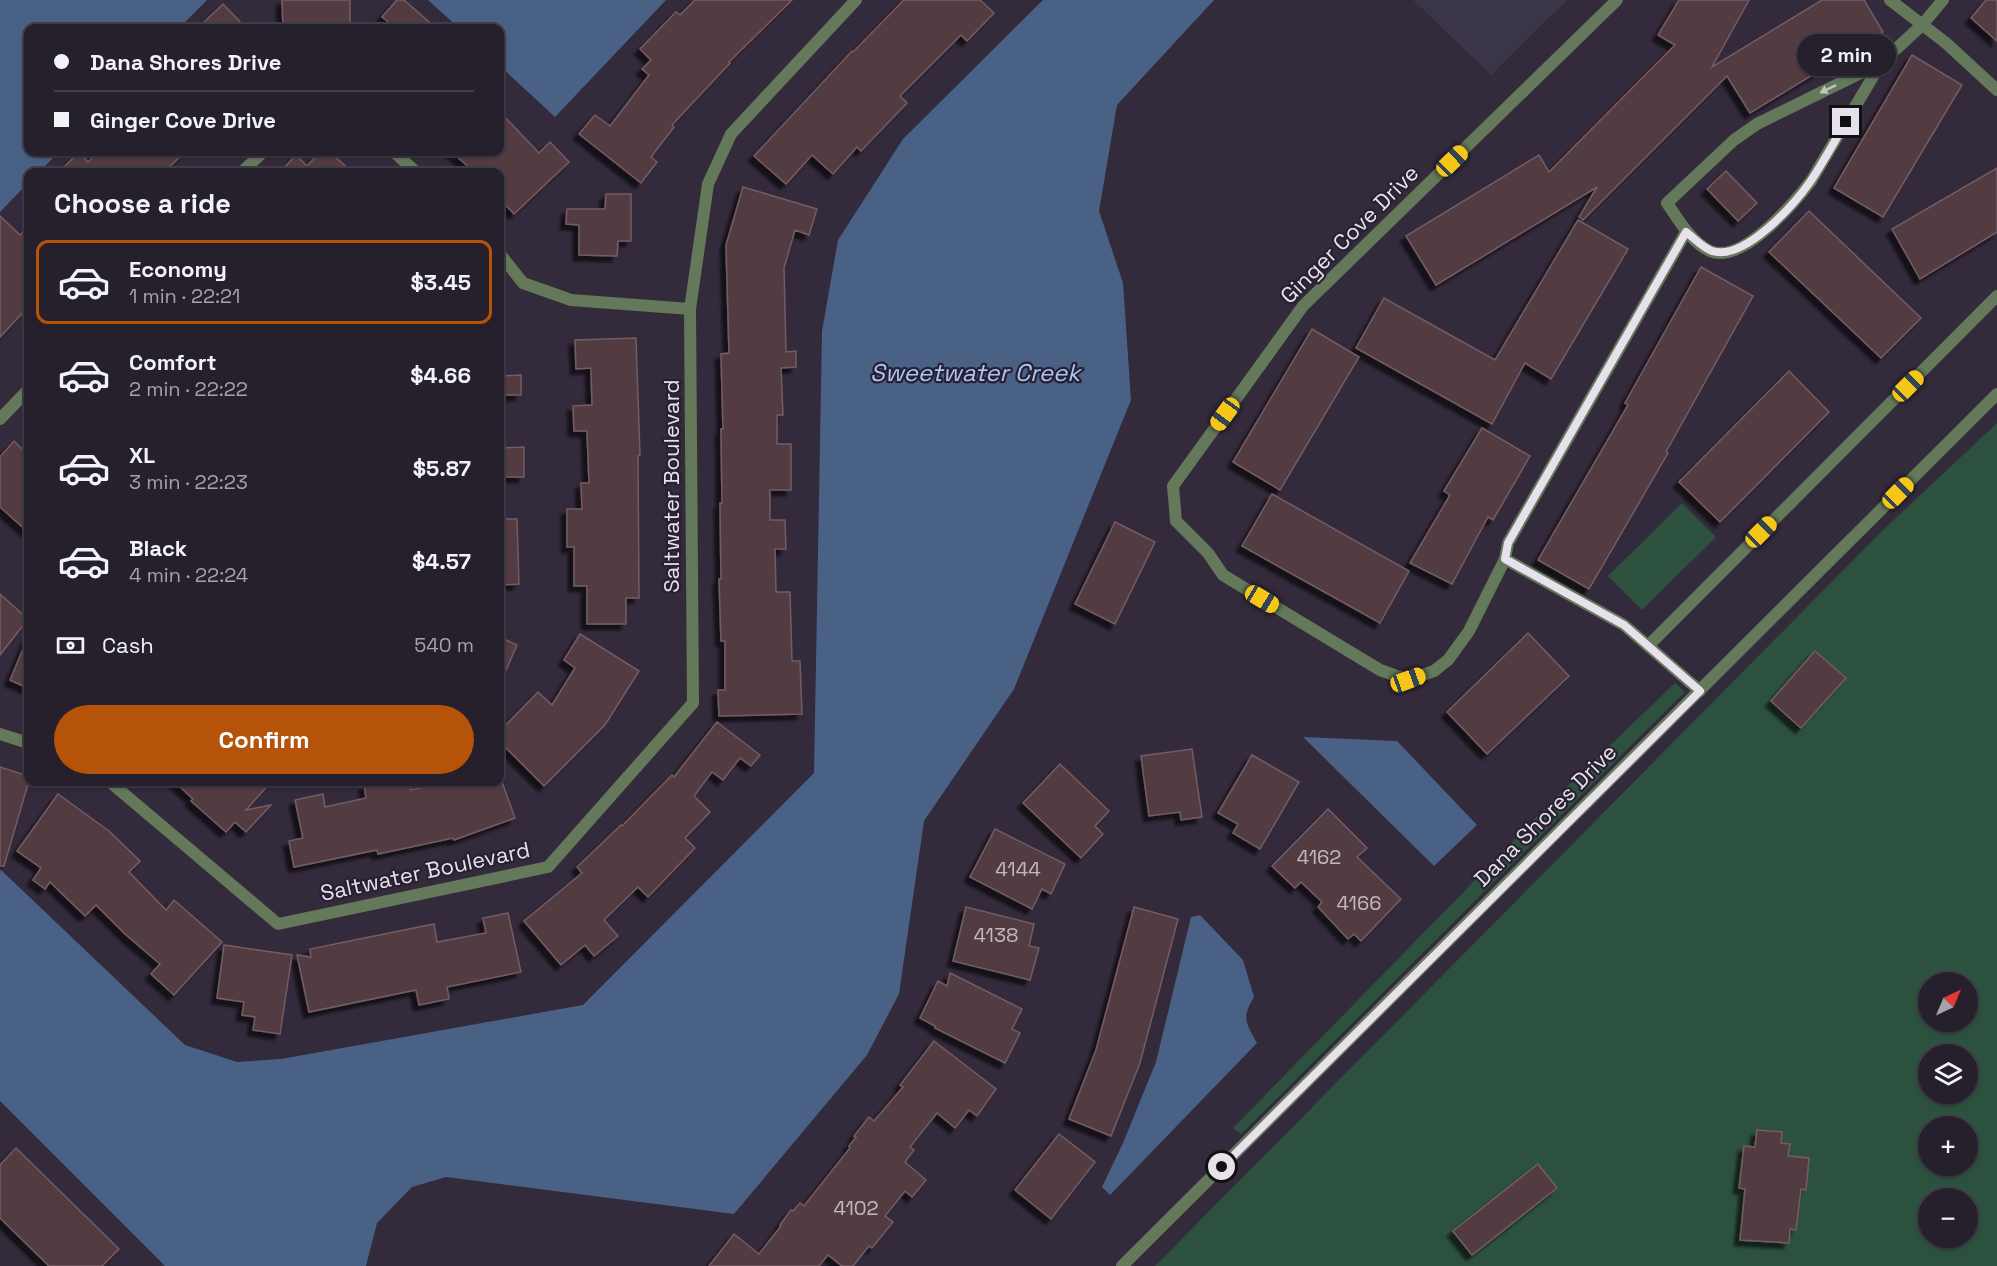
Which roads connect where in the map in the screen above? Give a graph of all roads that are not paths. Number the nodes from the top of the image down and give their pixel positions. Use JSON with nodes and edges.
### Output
{"nodes":[{"id":1,"x":856,"y":0,"type":"edge"},
{"id":2,"x":1617,"y":0,"type":"edge"},
{"id":3,"x":1890,"y":0,"type":"edge"},
{"id":4,"x":1944,"y":0,"type":"edge"},
{"id":5,"x":1922,"y":25,"type":"junction"},
{"id":6,"x":1881,"y":63,"type":"junction"},
{"id":7,"x":1997,"y":90,"type":"edge"},
{"id":8,"x":258,"y":156,"type":"edge"},
{"id":9,"x":398,"y":156,"type":"edge"},
{"id":10,"x":246,"y":168,"type":"edge"},
{"id":11,"x":411,"y":168,"type":"edge"},
{"id":12,"x":1686,"y":232,"type":"junction"},
{"id":13,"x":504,"y":259,"type":"edge"},
{"id":14,"x":1994,"y":304,"type":"edge"},
{"id":15,"x":690,"y":309,"type":"junction"},
{"id":16,"x":1997,"y":394,"type":"edge"},
{"id":17,"x":24,"y":396,"type":"edge"},
{"id":18,"x":0,"y":419,"type":"edge"},
{"id":19,"x":1505,"y":559,"type":"junction"},
{"id":20,"x":1648,"y":646,"type":"junction"},
{"id":21,"x":1700,"y":691,"type":"junction"},
{"id":22,"x":0,"y":734,"type":"edge"},
{"id":23,"x":24,"y":742,"type":"edge"},
{"id":24,"x":115,"y":786,"type":"edge"},
{"id":25,"x":1122,"y":1266,"type":"edge"}],
"edges":[{"from":1,"to":15,"type":"street","name":"Saltwater Boulevard"},
{"from":2,"to":19,"type":"street","name":"Ginger Cove Drive"},
{"from":3,"to":5,"type":"street"},
{"from":4,"to":5,"type":"street"},
{"from":5,"to":6,"type":"street"},
{"from":5,"to":7,"type":"street"},
{"from":6,"to":12,"type":"street","one_way":true},
{"from":6,"to":12,"type":"street"},
{"from":8,"to":10,"type":"street"},
{"from":9,"to":11,"type":"street"},
{"from":12,"to":19,"type":"street","name":"Ginger Cove Drive"},
{"from":13,"to":15,"type":"street"},
{"from":14,"to":20,"type":"street"},
{"from":15,"to":24,"type":"street","name":"Saltwater Boulevard"},
{"from":16,"to":21,"type":"street","name":"Dana Shores Drive"},
{"from":17,"to":18,"type":"street"},
{"from":19,"to":20,"type":"street"},
{"from":20,"to":21,"type":"street"},
{"from":21,"to":25,"type":"street","name":"Dana Shores Drive"},
{"from":22,"to":23,"type":"street"}]}
